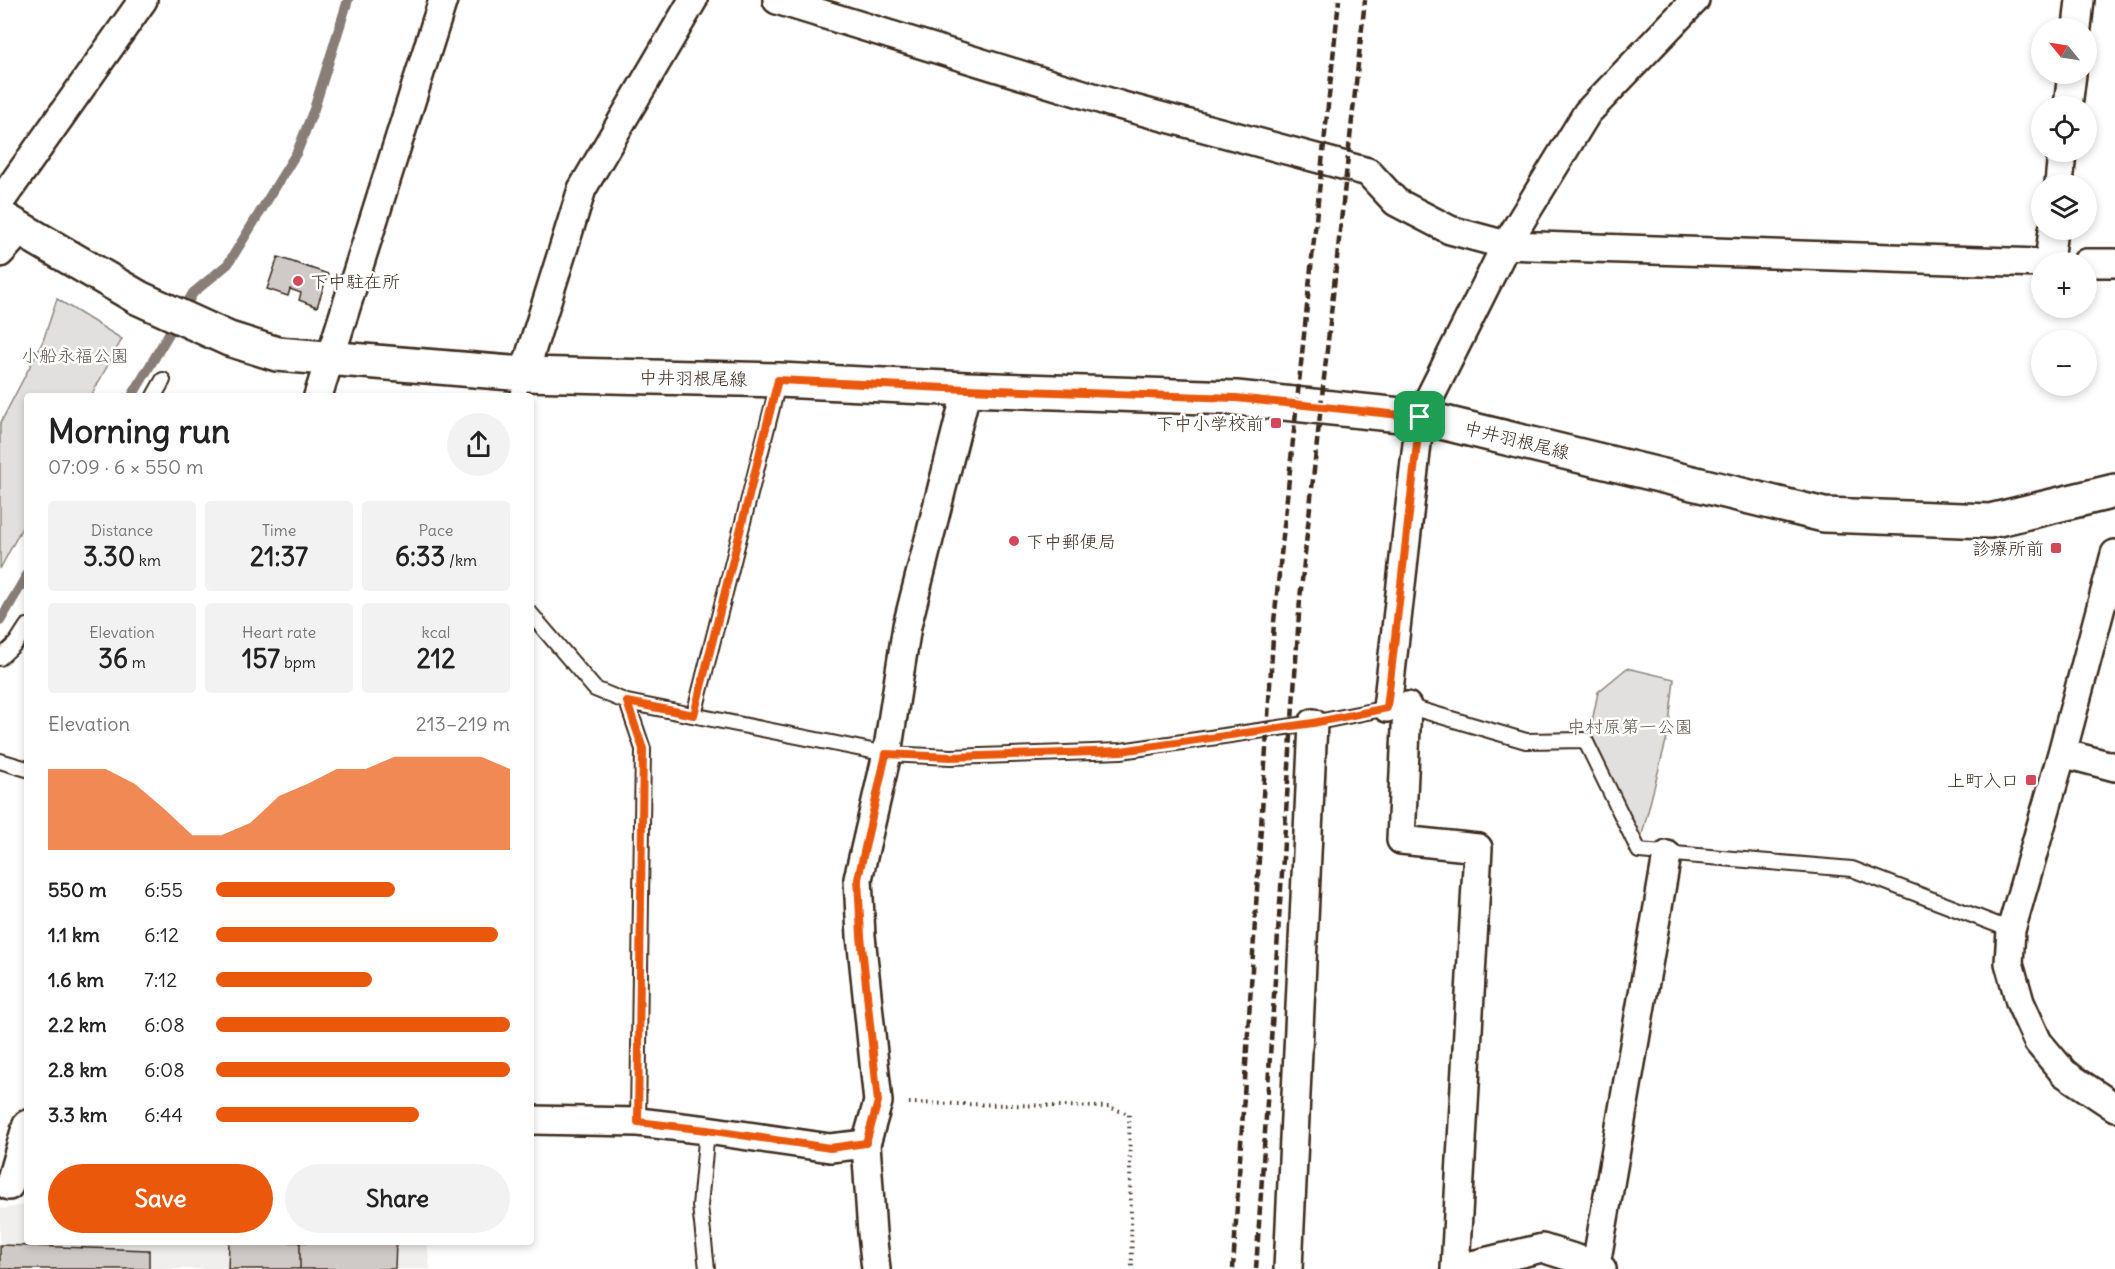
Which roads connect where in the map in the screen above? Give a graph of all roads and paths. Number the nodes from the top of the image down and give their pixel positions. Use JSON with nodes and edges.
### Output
{"nodes":[{"id":1,"x":143,"y":0,"type":"edge"},
{"id":2,"x":443,"y":0,"type":"edge"},
{"id":3,"x":693,"y":0,"type":"edge"},
{"id":4,"x":777,"y":0,"type":"edge"},
{"id":5,"x":1695,"y":0,"type":"edge"},
{"id":6,"x":2080,"y":0,"type":"edge"},
{"id":7,"x":2078,"y":18,"type":"edge"},
{"id":8,"x":0,"y":202,"type":"edge"},
{"id":9,"x":11,"y":223,"type":"edge"},
{"id":10,"x":1506,"y":245,"type":"junction"},
{"id":11,"x":0,"y":253,"type":"edge"},
{"id":12,"x":2031,"y":263,"type":"edge"},
{"id":13,"x":2097,"y":263,"type":"edge"},
{"id":14,"x":2115,"y":263,"type":"edge"},
{"id":15,"x":330,"y":359,"type":"junction"},
{"id":16,"x":163,"y":380,"type":"dead end"},
{"id":17,"x":778,"y":380,"type":"junction"},
{"id":18,"x":521,"y":385,"type":"edge"},
{"id":19,"x":967,"y":389,"type":"junction"},
{"id":20,"x":156,"y":393,"type":"edge"},
{"id":21,"x":319,"y":393,"type":"edge"},
{"id":22,"x":1420,"y":417,"type":"junction"},
{"id":23,"x":2115,"y":490,"type":"edge"},
{"id":24,"x":2115,"y":554,"type":"edge"},
{"id":25,"x":534,"y":618,"type":"edge"},
{"id":26,"x":24,"y":631,"type":"edge"},
{"id":27,"x":0,"y":658,"type":"edge"},
{"id":28,"x":627,"y":702,"type":"junction"},
{"id":29,"x":1397,"y":707,"type":"junction"},
{"id":30,"x":694,"y":715,"type":"junction"},
{"id":31,"x":1313,"y":723,"type":"junction"},
{"id":32,"x":2062,"y":753,"type":"junction"},
{"id":33,"x":886,"y":754,"type":"junction"},
{"id":34,"x":0,"y":761,"type":"edge"},
{"id":35,"x":2115,"y":767,"type":"edge"},
{"id":36,"x":24,"y":768,"type":"edge"},
{"id":37,"x":1667,"y":855,"type":"junction"},
{"id":38,"x":2011,"y":930,"type":"junction"},
{"id":39,"x":878,"y":1102,"type":"junction"},
{"id":40,"x":2115,"y":1107,"type":"edge"},
{"id":41,"x":534,"y":1120,"type":"edge"},
{"id":42,"x":638,"y":1122,"type":"junction"},
{"id":43,"x":707,"y":1130,"type":"junction"},
{"id":44,"x":24,"y":1136,"type":"edge"},
{"id":45,"x":866,"y":1143,"type":"junction"},
{"id":46,"x":12,"y":1186,"type":"edge"},
{"id":47,"x":1599,"y":1267,"type":"edge"},
{"id":48,"x":707,"y":1269,"type":"edge"},
{"id":49,"x":876,"y":1269,"type":"edge"},
{"id":50,"x":1132,"y":1269,"type":"edge"},
{"id":51,"x":1288,"y":1269,"type":"edge"},
{"id":52,"x":1455,"y":1269,"type":"edge"}],
"edges":[{"from":1,"to":8,"type":"street"},
{"from":2,"to":15,"type":"street"},
{"from":3,"to":18,"type":"street"},
{"from":4,"to":10,"type":"street"},
{"from":5,"to":10,"type":"street"},
{"from":6,"to":7,"type":"street"},
{"from":9,"to":11,"type":"street"},
{"from":9,"to":15,"type":"main road","name":"中井羽根尾線"},
{"from":10,"to":12,"type":"street"},
{"from":10,"to":22,"type":"street"},
{"from":13,"to":14,"type":"street"},
{"from":15,"to":18,"type":"main road","name":"中井羽根尾線"},
{"from":15,"to":21,"type":"street"},
{"from":16,"to":20,"type":"lane"},
{"from":17,"to":18,"type":"main road","name":"中井羽根尾線"},
{"from":17,"to":19,"type":"main road","name":"中井羽根尾線"},
{"from":17,"to":30,"type":"lane"},
{"from":19,"to":22,"type":"main road","name":"中井羽根尾線"},
{"from":19,"to":33,"type":"street"},
{"from":22,"to":23,"type":"main road","name":"中井羽根尾線"},
{"from":22,"to":29,"type":"street"},
{"from":24,"to":32,"type":"street"},
{"from":25,"to":28,"type":"lane"},
{"from":26,"to":27,"type":"lane"},
{"from":28,"to":30,"type":"lane"},
{"from":28,"to":42,"type":"lane"},
{"from":29,"to":31,"type":"lane"},
{"from":29,"to":37,"type":"lane"},
{"from":29,"to":52,"type":"street"},
{"from":30,"to":33,"type":"lane"},
{"from":31,"to":33,"type":"lane"},
{"from":31,"to":51,"type":"street"},
{"from":32,"to":35,"type":"street"},
{"from":32,"to":38,"type":"street"},
{"from":33,"to":39,"type":"street"},
{"from":34,"to":36,"type":"lane"},
{"from":37,"to":38,"type":"lane"},
{"from":37,"to":47,"type":"street"},
{"from":38,"to":40,"type":"street"},
{"from":39,"to":45,"type":"street"},
{"from":39,"to":50,"type":"path"},
{"from":41,"to":42,"type":"street"},
{"from":42,"to":43,"type":"street"},
{"from":43,"to":45,"type":"street"},
{"from":43,"to":48,"type":"lane"},
{"from":44,"to":46,"type":"street"},
{"from":45,"to":49,"type":"street"},
{"from":47,"to":52,"type":"street"}]}
